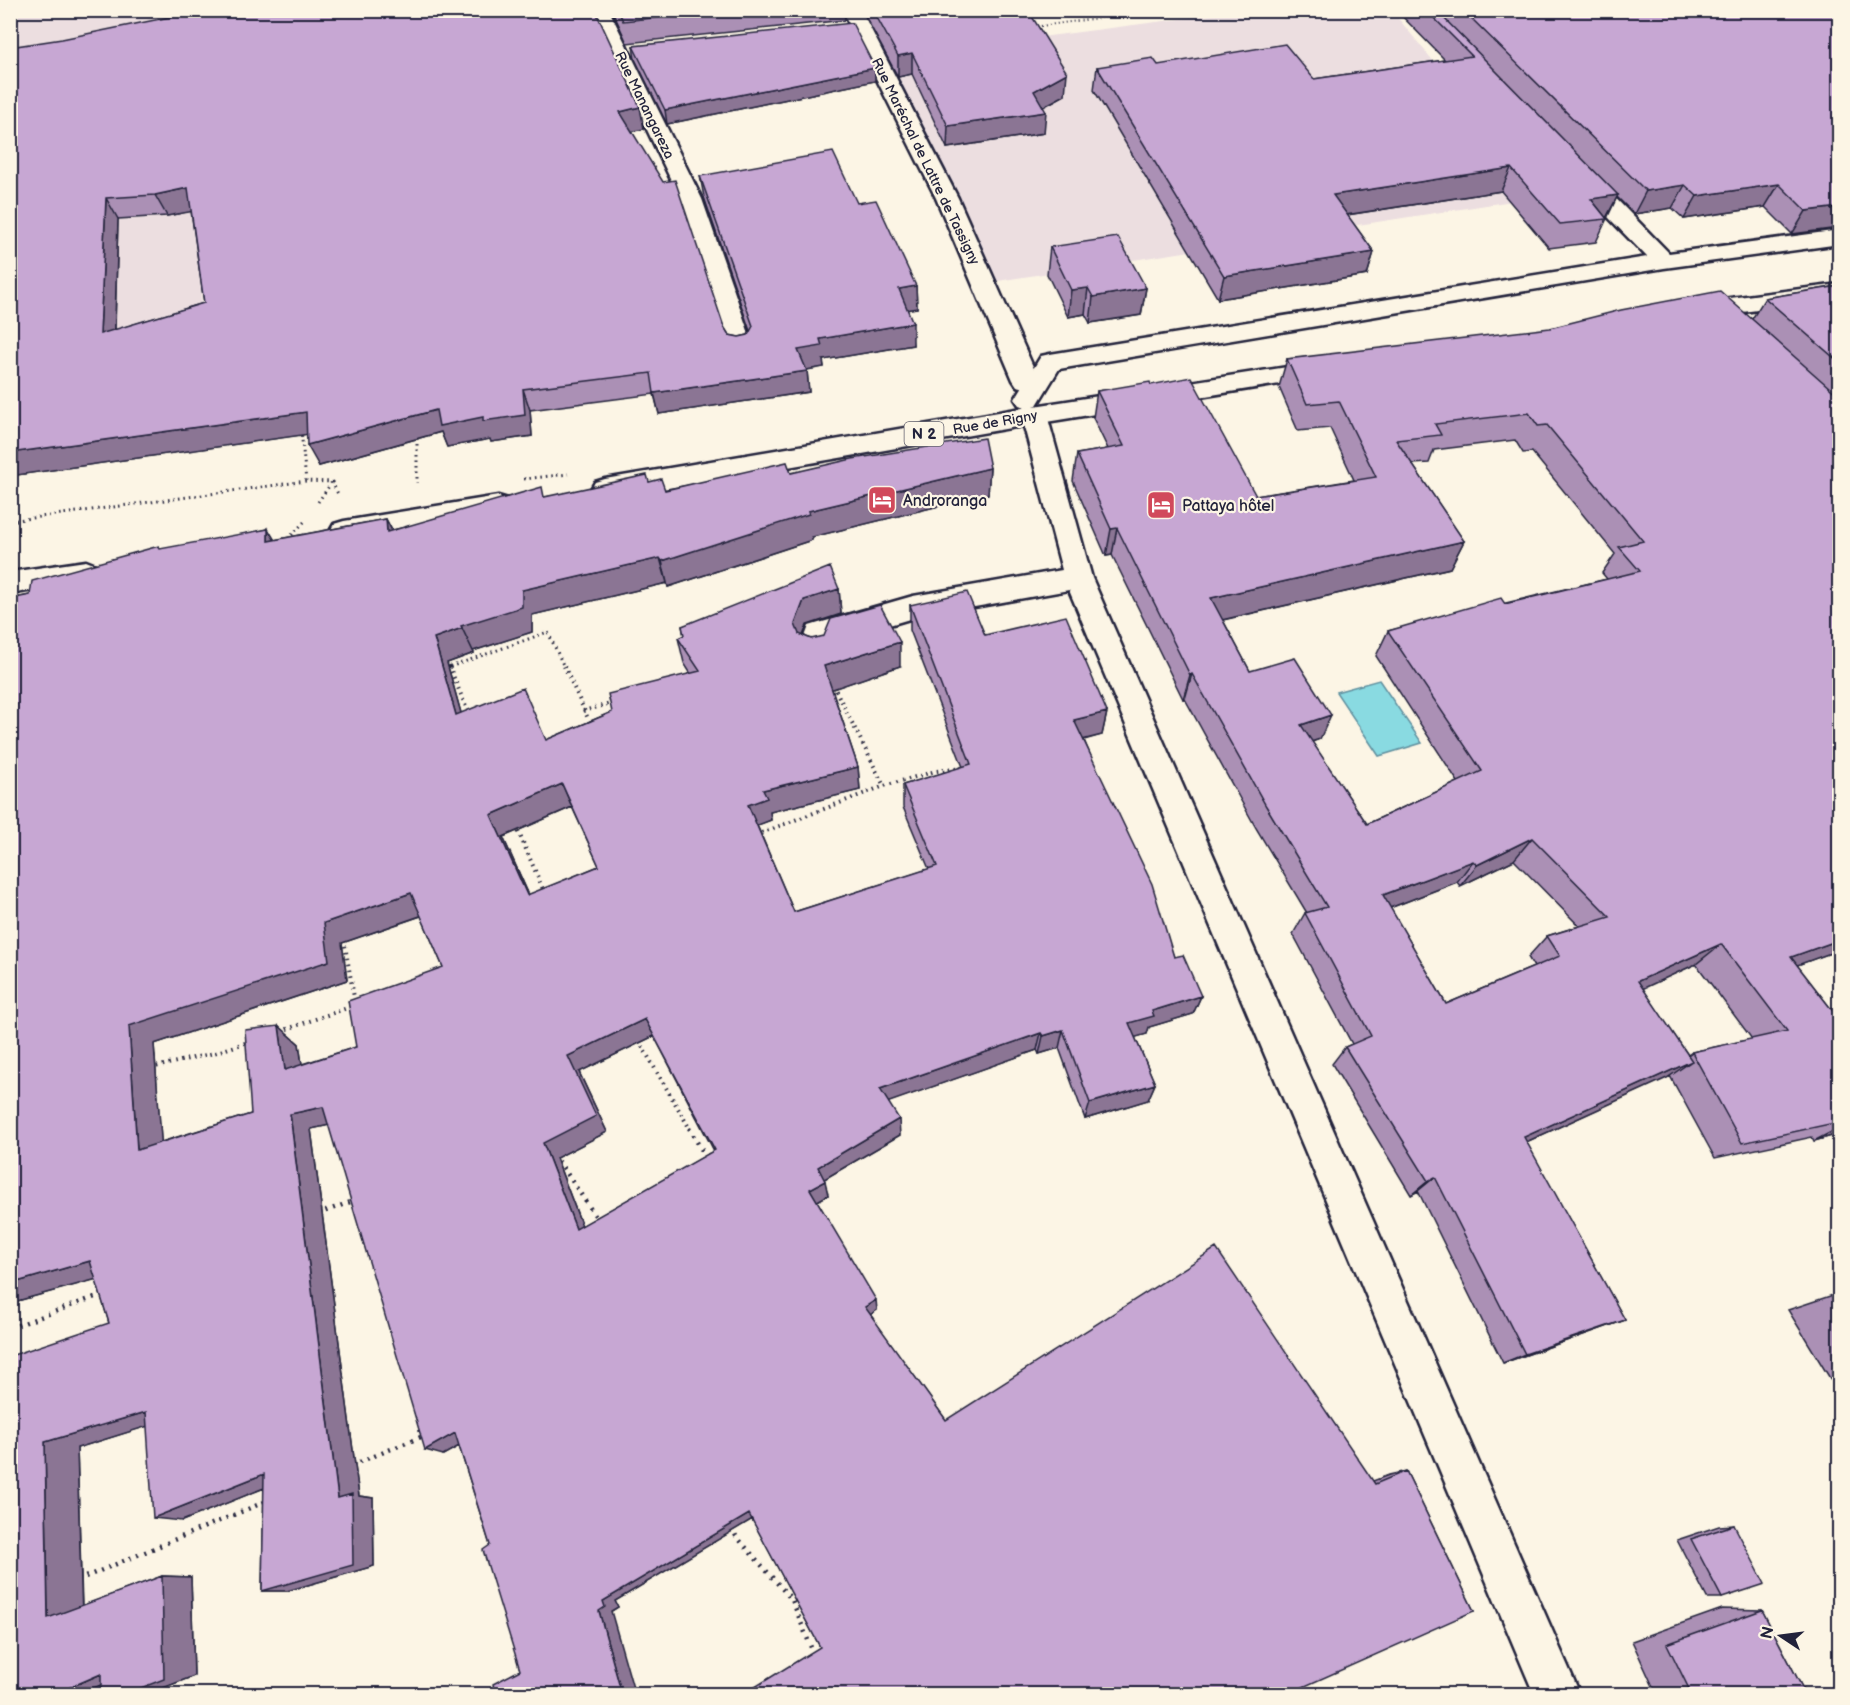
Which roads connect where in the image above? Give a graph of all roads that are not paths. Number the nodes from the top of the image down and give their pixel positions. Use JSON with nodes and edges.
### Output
{"nodes":[{"id":1,"x":599,"y":10,"type":"edge"},
{"id":2,"x":855,"y":19,"type":"edge"},
{"id":3,"x":836,"y":30,"type":"edge"},
{"id":4,"x":643,"y":49,"type":"edge"},
{"id":5,"x":620,"y":52,"type":"junction"},
{"id":6,"x":1566,"y":161,"type":"edge"},
{"id":7,"x":1839,"y":237,"type":"edge"},
{"id":8,"x":1664,"y":261,"type":"junction"},
{"id":9,"x":1839,"y":291,"type":"edge"},
{"id":10,"x":1708,"y":308,"type":"junction"},
{"id":11,"x":1672,"y":314,"type":"edge"},
{"id":12,"x":1734,"y":332,"type":"edge"},
{"id":13,"x":742,"y":348,"type":"edge"},
{"id":14,"x":1353,"y":364,"type":"edge"},
{"id":15,"x":1029,"y":398,"type":"junction"},
{"id":16,"x":576,"y":483,"type":"road end"},
{"id":17,"x":524,"y":490,"type":"edge"},
{"id":18,"x":320,"y":535,"type":"edge"},
{"id":19,"x":114,"y":567,"type":"edge"},
{"id":20,"x":1078,"y":578,"type":"junction"},
{"id":21,"x":10,"y":583,"type":"edge"},
{"id":22,"x":815,"y":650,"type":"edge"},
{"id":23,"x":1557,"y":1695,"type":"edge"}],
"edges":[{"from":1,"to":5,"type":"street","name":"Rue Manangareza"},
{"from":2,"to":3,"type":"street"},
{"from":2,"to":15,"type":"street","name":"Rue Maréchal de Lattre de Tassigny"},
{"from":4,"to":5,"type":"street"},
{"from":5,"to":13,"type":"street","name":"Rue Manangareza"},
{"from":6,"to":8,"type":"street"},
{"from":7,"to":8,"type":"street"},
{"from":8,"to":15,"type":"street"},
{"from":9,"to":10,"type":"street"},
{"from":10,"to":11,"type":"street"},
{"from":10,"to":12,"type":"street"},
{"from":14,"to":15,"type":"street","name":"Rue de Rigny","number":"N 2"},
{"from":15,"to":16,"type":"street","name":"Rue de Rigny","number":"N 2"},
{"from":15,"to":20,"type":"street","name":"Rue Maréchal de Lattre de Tassigny"},
{"from":17,"to":18,"type":"street"},
{"from":19,"to":21,"type":"street"},
{"from":20,"to":22,"type":"street"},
{"from":20,"to":23,"type":"street","name":"Rue Maréchal de Lattre de Tassigny"}]}
